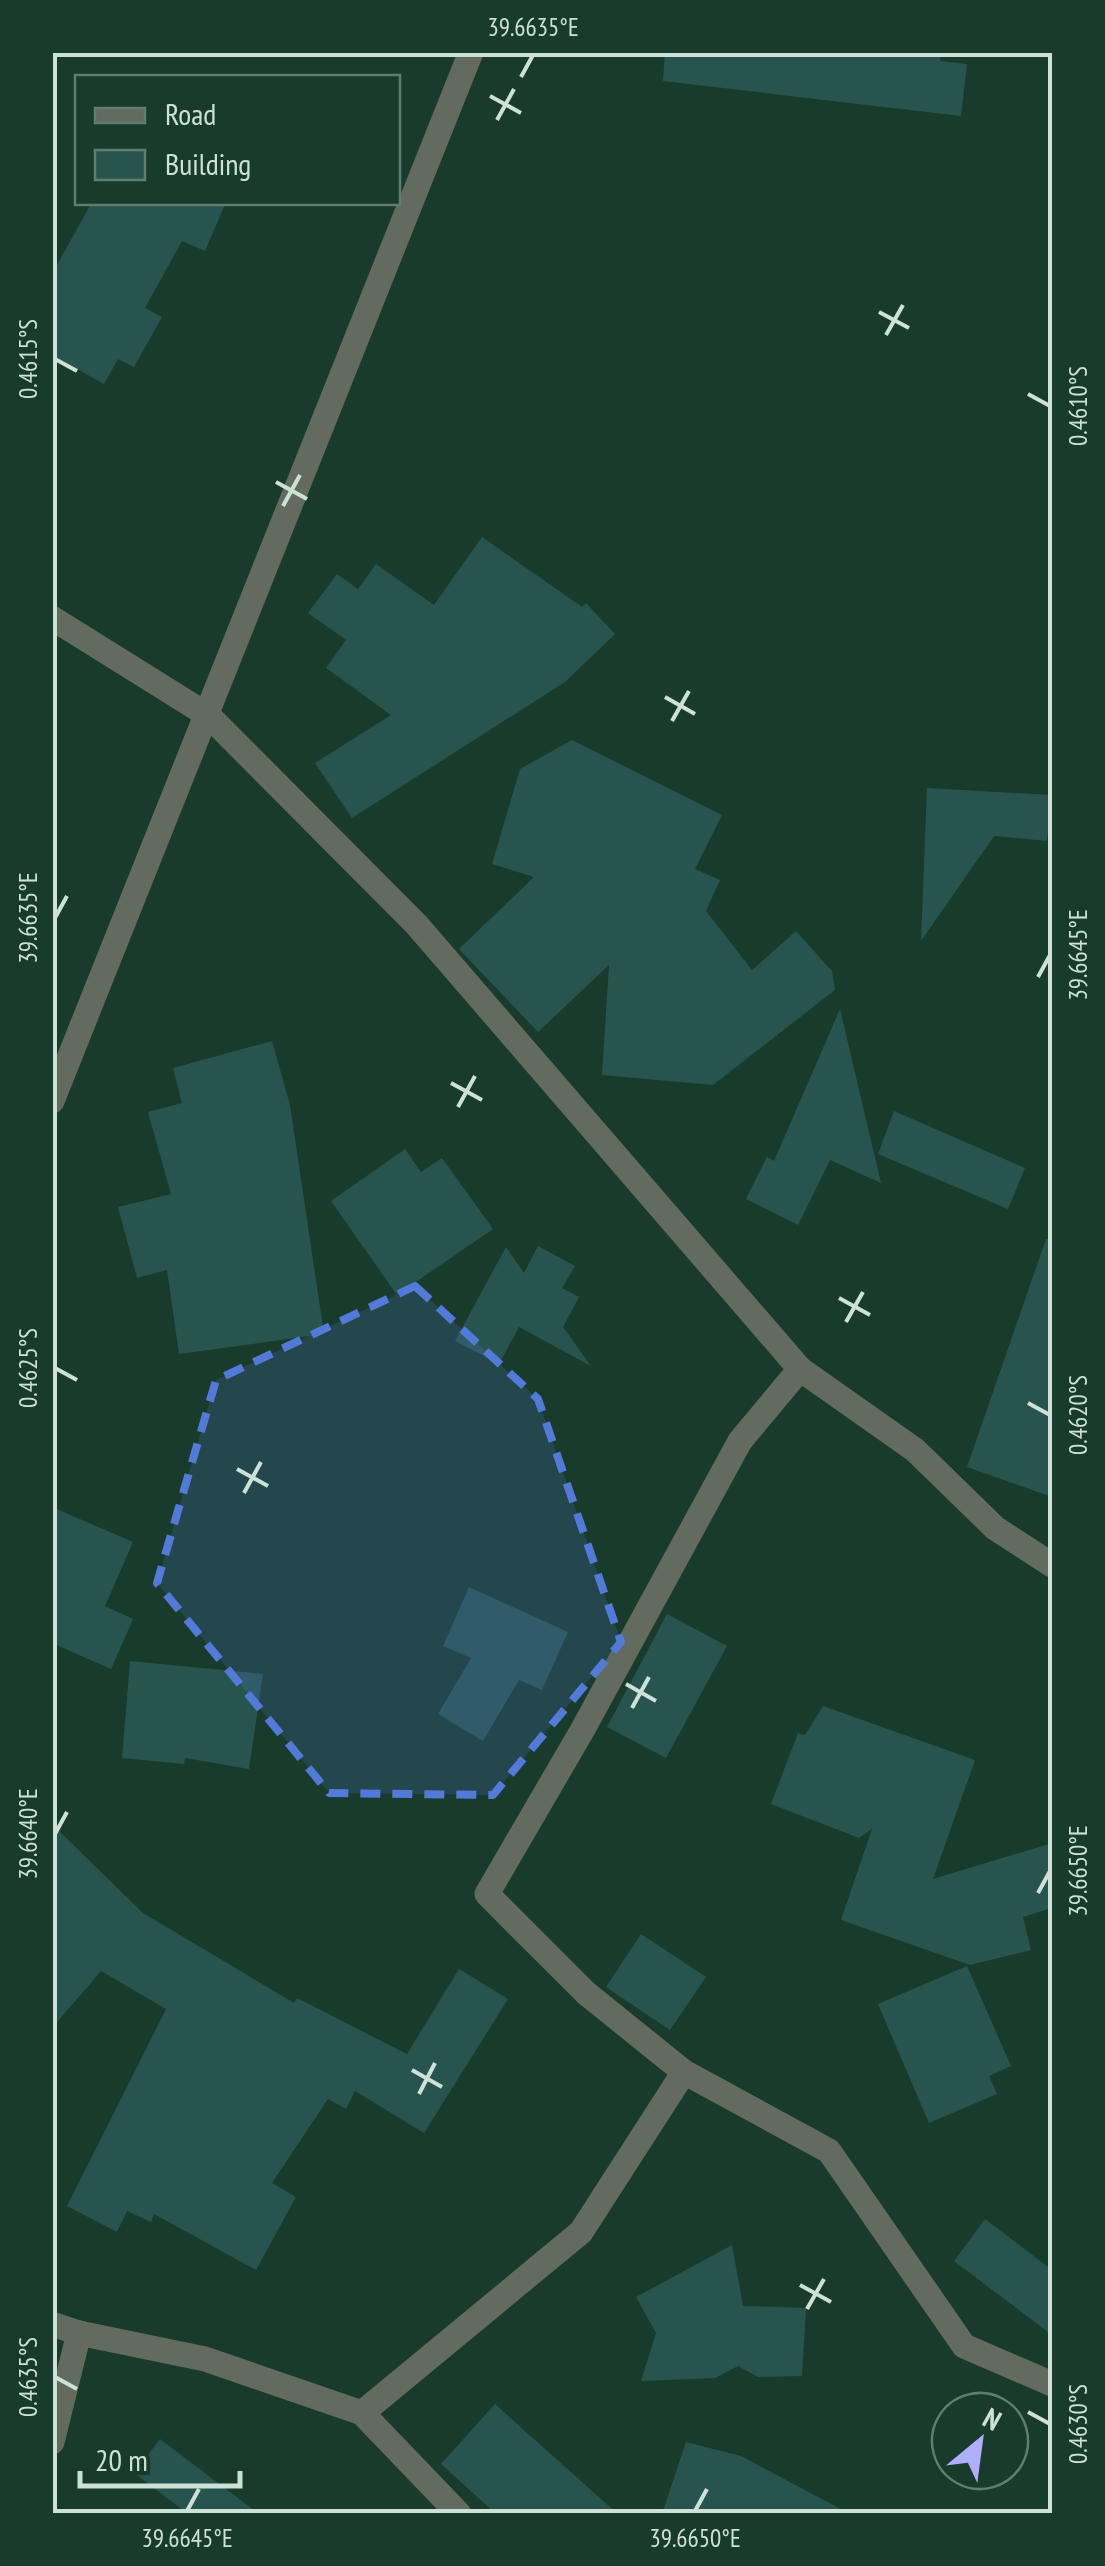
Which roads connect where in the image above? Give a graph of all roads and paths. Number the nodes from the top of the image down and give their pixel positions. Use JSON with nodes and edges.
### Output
{"nodes":[{"id":1,"x":471,"y":52,"type":"edge"},
{"id":2,"x":52,"y":618,"type":"edge"},
{"id":3,"x":208,"y":716,"type":"junction"},
{"id":4,"x":52,"y":1102,"type":"edge"},
{"id":5,"x":800,"y":1369,"type":"junction"},
{"id":6,"x":1052,"y":1564,"type":"edge"},
{"id":7,"x":684,"y":2072,"type":"junction"},
{"id":8,"x":52,"y":2324,"type":"edge"},
{"id":9,"x":78,"y":2334,"type":"junction"},
{"id":10,"x":1052,"y":2384,"type":"edge"},
{"id":11,"x":362,"y":2413,"type":"junction"},
{"id":12,"x":52,"y":2442,"type":"edge"},
{"id":13,"x":459,"y":2514,"type":"edge"}],
"edges":[{"from":1,"to":3,"type":"street"},
{"from":2,"to":3,"type":"street"},
{"from":3,"to":4,"type":"street"},
{"from":3,"to":5,"type":"street"},
{"from":5,"to":6,"type":"street"},
{"from":5,"to":7,"type":"street"},
{"from":7,"to":10,"type":"street"},
{"from":7,"to":11,"type":"street"},
{"from":8,"to":9,"type":"street"},
{"from":9,"to":11,"type":"street"},
{"from":9,"to":12,"type":"street"},
{"from":11,"to":13,"type":"street"}]}
